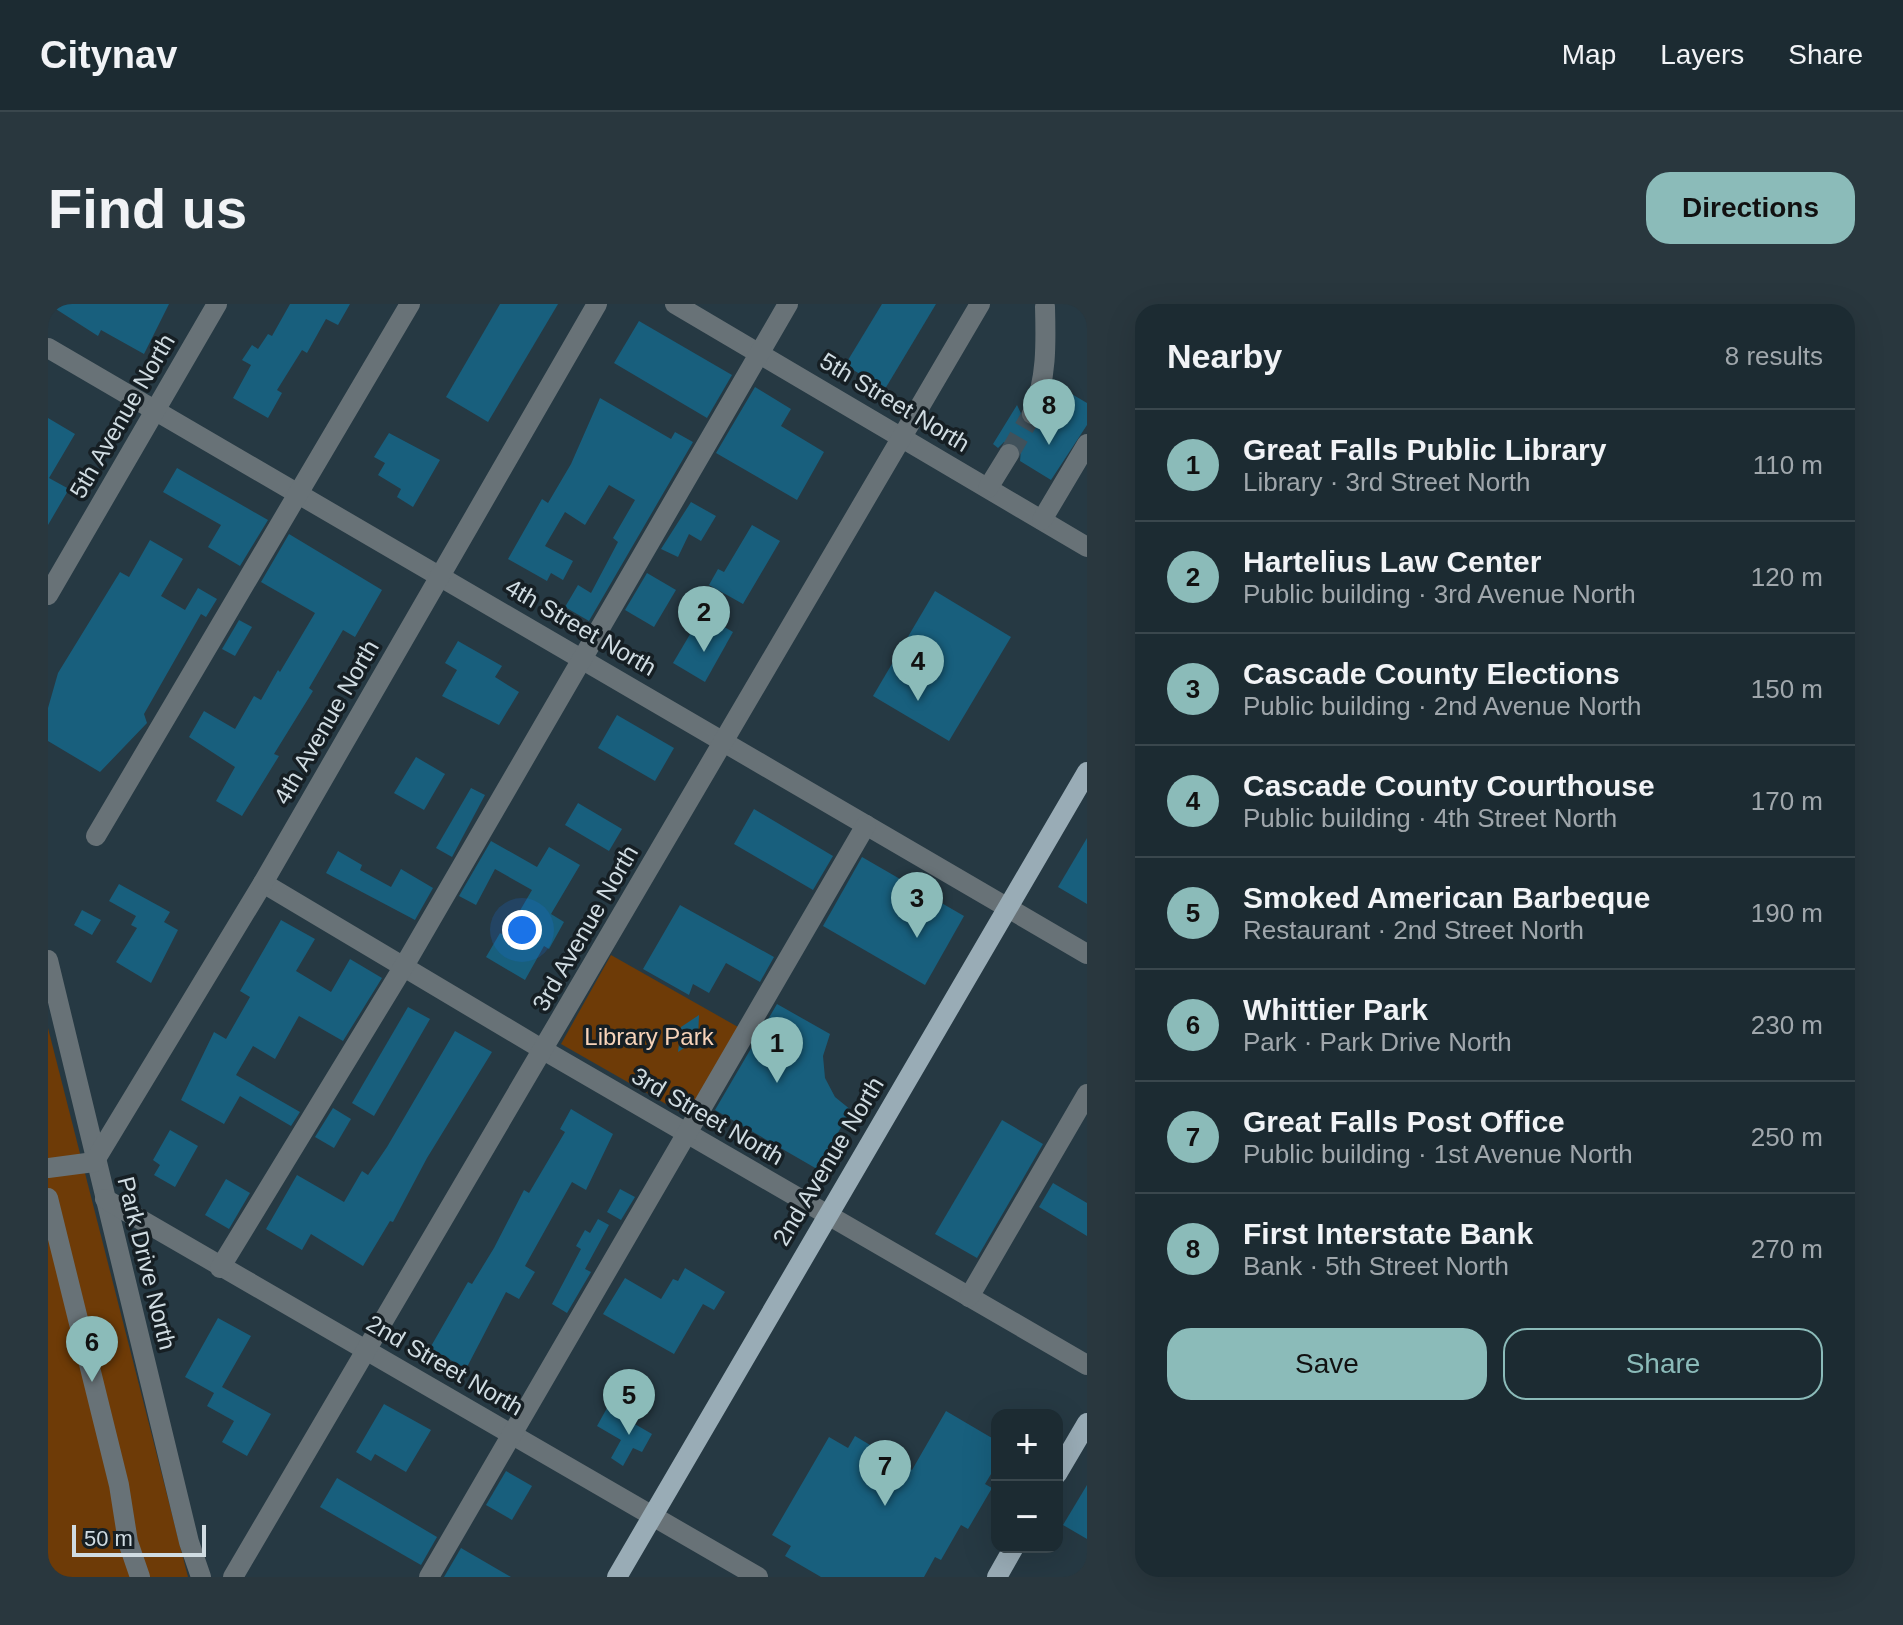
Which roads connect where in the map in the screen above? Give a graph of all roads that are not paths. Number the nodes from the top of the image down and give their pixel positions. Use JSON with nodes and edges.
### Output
{"nodes":[{"id":1,"x":217,"y":304,"type":"edge"},
{"id":2,"x":410,"y":304,"type":"edge"},
{"id":3,"x":597,"y":304,"type":"edge"},
{"id":4,"x":675,"y":304,"type":"edge"},
{"id":5,"x":788,"y":304,"type":"edge"},
{"id":6,"x":980,"y":304,"type":"edge"},
{"id":7,"x":1045,"y":307,"type":"dead end"},
{"id":8,"x":48,"y":348,"type":"edge"},
{"id":9,"x":759,"y":354,"type":"junction"},
{"id":10,"x":155,"y":410,"type":"junction"},
{"id":11,"x":1032,"y":414,"type":"tunnel mouth"},
{"id":12,"x":903,"y":436,"type":"junction"},
{"id":13,"x":1087,"y":444,"type":"edge"},
{"id":14,"x":1009,"y":454,"type":"tunnel mouth"},
{"id":15,"x":988,"y":488,"type":"junction"},
{"id":16,"x":299,"y":494,"type":"junction"},
{"id":17,"x":1042,"y":520,"type":"junction"},
{"id":18,"x":1087,"y":547,"type":"edge"},
{"id":19,"x":441,"y":576,"type":"junction"},
{"id":20,"x":48,"y":595,"type":"edge"},
{"id":21,"x":583,"y":658,"type":"junction"},
{"id":22,"x":723,"y":740,"type":"junction"},
{"id":23,"x":1087,"y":772,"type":"edge"},
{"id":24,"x":866,"y":825,"type":"junction"},
{"id":25,"x":96,"y":836,"type":"dead end"},
{"id":26,"x":263,"y":883,"type":"junction"},
{"id":27,"x":1008,"y":909,"type":"junction"},
{"id":28,"x":1087,"y":954,"type":"edge"},
{"id":29,"x":48,"y":960,"type":"edge"},
{"id":30,"x":404,"y":966,"type":"junction"},
{"id":31,"x":545,"y":1051,"type":"junction"},
{"id":32,"x":1087,"y":1094,"type":"edge"},
{"id":33,"x":687,"y":1134,"type":"junction"},
{"id":34,"x":94,"y":1162,"type":"junction"},
{"id":35,"x":48,"y":1168,"type":"edge"},
{"id":36,"x":48,"y":1198,"type":"edge"},
{"id":37,"x":105,"y":1199,"type":"junction"},
{"id":38,"x":826,"y":1214,"type":"junction"},
{"id":39,"x":220,"y":1268,"type":"junction"},
{"id":40,"x":969,"y":1297,"type":"junction"},
{"id":41,"x":369,"y":1351,"type":"junction"},
{"id":42,"x":1087,"y":1365,"type":"edge"},
{"id":43,"x":1087,"y":1423,"type":"edge"},
{"id":44,"x":512,"y":1433,"type":"junction"},
{"id":45,"x":1063,"y":1464,"type":"edge"},
{"id":46,"x":653,"y":1514,"type":"junction"},
{"id":47,"x":1011,"y":1553,"type":"edge"},
{"id":48,"x":140,"y":1577,"type":"edge"},
{"id":49,"x":201,"y":1577,"type":"edge"},
{"id":50,"x":233,"y":1577,"type":"edge"},
{"id":51,"x":429,"y":1577,"type":"edge"},
{"id":52,"x":617,"y":1577,"type":"edge"},
{"id":53,"x":758,"y":1577,"type":"edge"},
{"id":54,"x":997,"y":1577,"type":"edge"}],
"edges":[{"from":1,"to":10,"type":"street","name":"5th Avenue North"},
{"from":2,"to":16,"type":"street"},
{"from":3,"to":19,"type":"street","name":"4th Avenue North"},
{"from":4,"to":9,"type":"street","name":"5th Street North"},
{"from":5,"to":9,"type":"street"},
{"from":6,"to":12,"type":"street","name":"3rd Avenue North"},
{"from":7,"to":11,"type":"street"},
{"from":8,"to":10,"type":"street","name":"4th Street North"},
{"from":9,"to":12,"type":"street","name":"5th Street North"},
{"from":9,"to":21,"type":"street"},
{"from":10,"to":16,"type":"street","name":"4th Street North"},
{"from":10,"to":20,"type":"street","name":"5th Avenue North"},
{"from":12,"to":15,"type":"street","name":"5th Street North"},
{"from":12,"to":22,"type":"street","name":"3rd Avenue North"},
{"from":13,"to":17,"type":"street"},
{"from":14,"to":15,"type":"street"},
{"from":15,"to":17,"type":"street","name":"5th Street North"},
{"from":16,"to":19,"type":"street","name":"4th Street North"},
{"from":16,"to":25,"type":"street"},
{"from":17,"to":18,"type":"street","name":"5th Street North"},
{"from":19,"to":21,"type":"street","name":"4th Street North"},
{"from":19,"to":26,"type":"street","name":"4th Avenue North"},
{"from":21,"to":22,"type":"street","name":"4th Street North"},
{"from":21,"to":30,"type":"street"},
{"from":22,"to":24,"type":"street","name":"4th Street North"},
{"from":22,"to":31,"type":"street","name":"3rd Avenue North"},
{"from":23,"to":27,"type":"main road","name":"2nd Avenue North"},
{"from":24,"to":27,"type":"street","name":"4th Street North"},
{"from":24,"to":33,"type":"street"},
{"from":26,"to":30,"type":"street","name":"3rd Street North"},
{"from":26,"to":34,"type":"street","name":"4th Avenue North"},
{"from":27,"to":28,"type":"street","name":"4th Street North"},
{"from":27,"to":38,"type":"main road","name":"2nd Avenue North"},
{"from":29,"to":34,"type":"street","name":"Park Drive North"},
{"from":30,"to":31,"type":"street","name":"3rd Street North"},
{"from":30,"to":39,"type":"street"},
{"from":31,"to":33,"type":"street","name":"3rd Street North"},
{"from":31,"to":41,"type":"street","name":"3rd Avenue North"},
{"from":32,"to":40,"type":"street"},
{"from":33,"to":38,"type":"street","name":"3rd Street North"},
{"from":33,"to":44,"type":"street"},
{"from":34,"to":35,"type":"street"},
{"from":34,"to":37,"type":"street","name":"Park Drive North"},
{"from":36,"to":48,"type":"street"},
{"from":37,"to":39,"type":"street","name":"2nd Street North"},
{"from":37,"to":49,"type":"street","name":"Park Drive North"},
{"from":38,"to":40,"type":"street","name":"3rd Street North"},
{"from":38,"to":46,"type":"main road","name":"2nd Avenue North"},
{"from":39,"to":41,"type":"street","name":"2nd Street North"},
{"from":40,"to":42,"type":"street","name":"3rd Street North"},
{"from":41,"to":44,"type":"street","name":"2nd Street North"},
{"from":41,"to":50,"type":"street","name":"3rd Avenue North"},
{"from":43,"to":45,"type":"main road"},
{"from":44,"to":46,"type":"street","name":"2nd Street North"},
{"from":44,"to":51,"type":"street"},
{"from":46,"to":52,"type":"main road","name":"2nd Avenue North"},
{"from":46,"to":53,"type":"street","name":"2nd Street North"},
{"from":47,"to":54,"type":"main road"}]}
